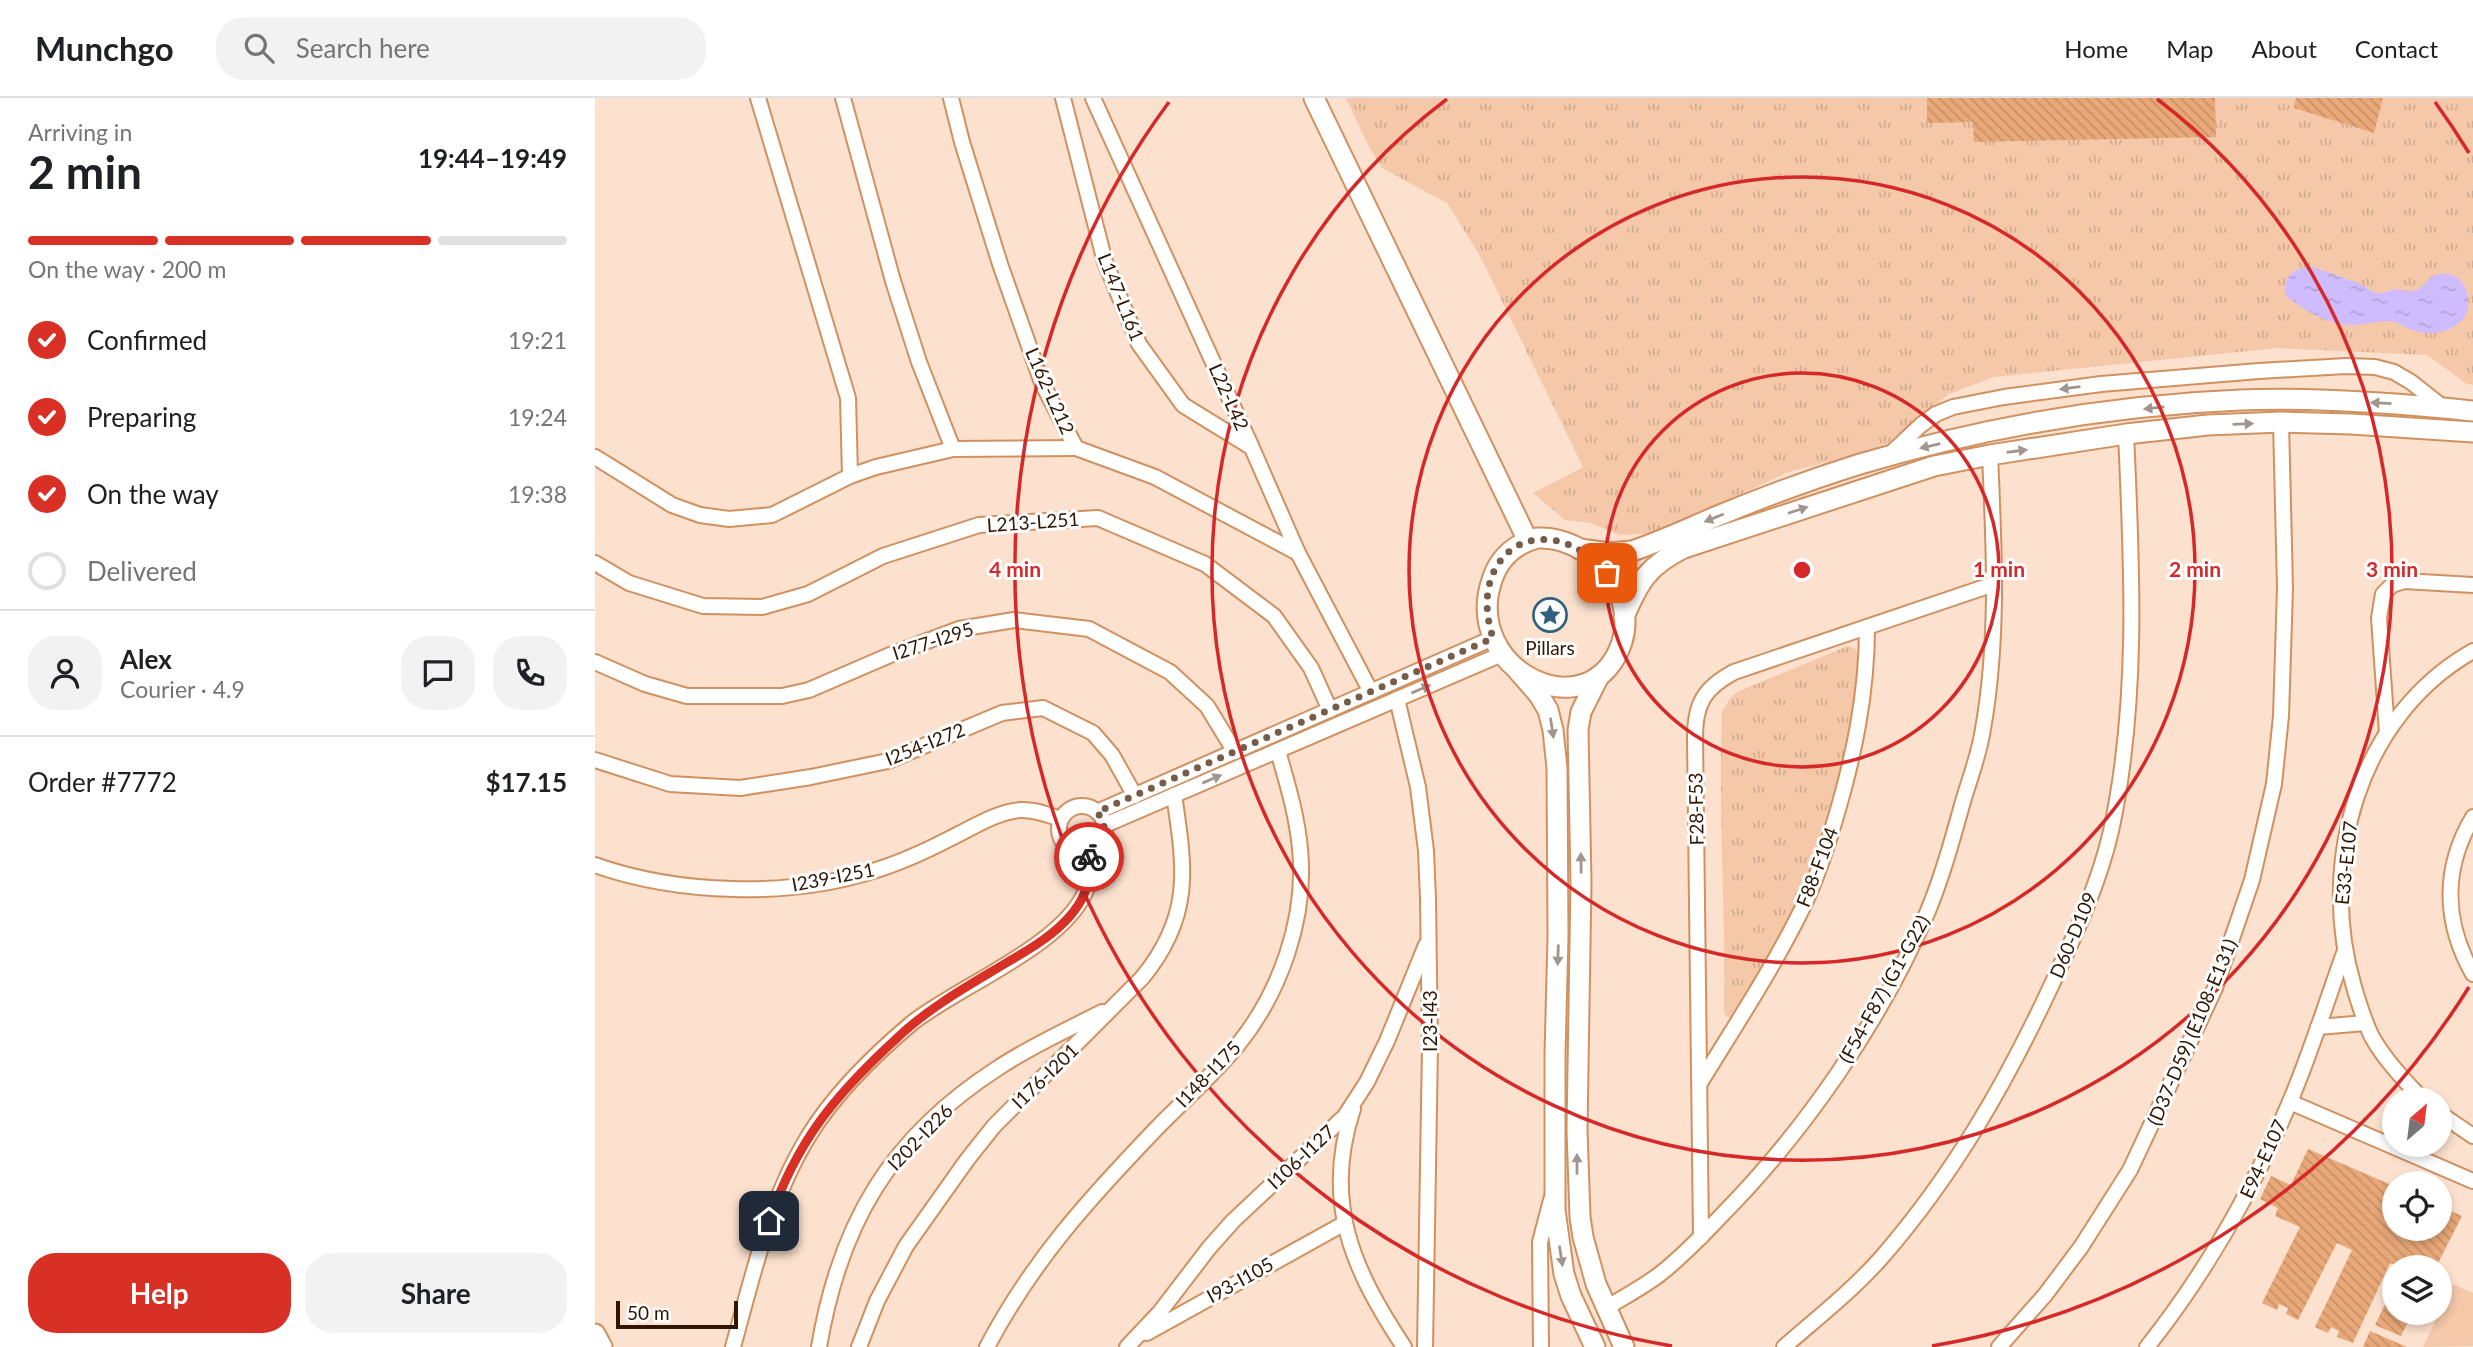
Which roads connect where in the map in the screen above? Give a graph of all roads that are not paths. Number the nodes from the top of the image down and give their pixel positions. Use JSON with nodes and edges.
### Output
{"nodes":[{"id":1,"x":758,"y":98,"type":"edge"},
{"id":2,"x":843,"y":98,"type":"edge"},
{"id":3,"x":951,"y":98,"type":"edge"},
{"id":4,"x":1063,"y":98,"type":"edge"},
{"id":5,"x":1093,"y":98,"type":"edge"},
{"id":6,"x":1314,"y":98,"type":"edge"},
{"id":7,"x":2444,"y":408,"type":"junction"},
{"id":8,"x":2473,"y":411,"type":"edge"},
{"id":9,"x":2281,"y":422,"type":"junction"},
{"id":10,"x":2473,"y":432,"type":"edge"},
{"id":11,"x":2126,"y":435,"type":"junction"},
{"id":12,"x":1076,"y":448,"type":"junction"},
{"id":13,"x":1252,"y":448,"type":"junction"},
{"id":14,"x":953,"y":449,"type":"junction"},
{"id":15,"x":1990,"y":455,"type":"junction"},
{"id":16,"x":595,"y":457,"type":"edge"},
{"id":17,"x":1887,"y":457,"type":"junction"},
{"id":18,"x":850,"y":476,"type":"junction"},
{"id":19,"x":1528,"y":541,"type":"junction"},
{"id":20,"x":1580,"y":549,"type":"junction"},
{"id":21,"x":1297,"y":554,"type":"junction"},
{"id":22,"x":595,"y":563,"type":"edge"},
{"id":23,"x":1994,"y":584,"type":"junction"},
{"id":24,"x":2473,"y":585,"type":"edge"},
{"id":25,"x":1624,"y":617,"type":"junction"},
{"id":26,"x":1867,"y":626,"type":"junction"},
{"id":27,"x":1497,"y":646,"type":"junction"},
{"id":28,"x":2473,"y":651,"type":"edge"},
{"id":29,"x":595,"y":662,"type":"edge"},
{"id":30,"x":1518,"y":671,"type":"junction"},
{"id":31,"x":1599,"y":676,"type":"junction"},
{"id":32,"x":1371,"y":692,"type":"junction"},
{"id":33,"x":1397,"y":699,"type":"junction"},
{"id":34,"x":1329,"y":710,"type":"junction"},
{"id":35,"x":2387,"y":732,"type":"junction"},
{"id":36,"x":1278,"y":751,"type":"junction"},
{"id":37,"x":1235,"y":752,"type":"junction"},
{"id":38,"x":595,"y":760,"type":"edge"},
{"id":39,"x":1174,"y":795,"type":"junction"},
{"id":40,"x":1135,"y":796,"type":"junction"},
{"id":41,"x":2473,"y":817,"type":"edge"},
{"id":42,"x":1061,"y":819,"type":"junction"},
{"id":43,"x":1101,"y":819,"type":"junction"},
{"id":44,"x":1088,"y":851,"type":"junction"},
{"id":45,"x":595,"y":865,"type":"edge"},
{"id":46,"x":1429,"y":937,"type":"junction"},
{"id":47,"x":2345,"y":952,"type":"junction"},
{"id":48,"x":2473,"y":974,"type":"edge"},
{"id":49,"x":1116,"y":1005,"type":"junction"},
{"id":50,"x":2365,"y":1023,"type":"junction"},
{"id":51,"x":2318,"y":1027,"type":"junction"},
{"id":52,"x":1700,"y":1083,"type":"junction"},
{"id":53,"x":2411,"y":1087,"type":"edge"},
{"id":54,"x":1357,"y":1098,"type":"junction"},
{"id":55,"x":2290,"y":1102,"type":"junction"},
{"id":56,"x":2452,"y":1122,"type":"edge"},
{"id":57,"x":2473,"y":1136,"type":"edge"},
{"id":58,"x":2473,"y":1181,"type":"edge"},
{"id":59,"x":1555,"y":1187,"type":"junction"},
{"id":60,"x":1345,"y":1223,"type":"junction"},
{"id":61,"x":1701,"y":1237,"type":"junction"},
{"id":62,"x":1606,"y":1308,"type":"junction"},
{"id":63,"x":595,"y":1334,"type":"edge"},
{"id":64,"x":1131,"y":1343,"type":"edge"},
{"id":65,"x":1398,"y":1346,"type":"edge"},
{"id":66,"x":602,"y":1347,"type":"edge"},
{"id":67,"x":733,"y":1347,"type":"edge"},
{"id":68,"x":820,"y":1347,"type":"edge"},
{"id":69,"x":859,"y":1347,"type":"edge"},
{"id":70,"x":988,"y":1347,"type":"edge"},
{"id":71,"x":1425,"y":1347,"type":"edge"},
{"id":72,"x":1541,"y":1347,"type":"edge"},
{"id":73,"x":1595,"y":1347,"type":"edge"},
{"id":74,"x":1624,"y":1347,"type":"edge"},
{"id":75,"x":1784,"y":1347,"type":"edge"},
{"id":76,"x":1999,"y":1347,"type":"edge"},
{"id":77,"x":2147,"y":1347,"type":"edge"}],
"edges":[{"from":1,"to":18,"type":"street"},
{"from":2,"to":14,"type":"street"},
{"from":3,"to":12,"type":"street","name":"L162-L212"},
{"from":4,"to":13,"type":"street","name":"L147-L161"},
{"from":5,"to":13,"type":"street","name":"L22-L42"},
{"from":6,"to":19,"type":"street"},
{"from":7,"to":8,"type":"street"},
{"from":7,"to":17,"type":"street","one_way":true},
{"from":7,"to":17,"type":"street","one_way":true},
{"from":9,"to":10,"type":"street"},
{"from":11,"to":9,"type":"street","one_way":true},
{"from":9,"to":76,"type":"street","name":"(D37-D59) (E108-E131)"},
{"from":15,"to":11,"type":"street","one_way":true},
{"from":11,"to":75,"type":"street","name":"D60-D109"},
{"from":12,"to":14,"type":"street"},
{"from":12,"to":21,"type":"street","name":"L162-L212"},
{"from":13,"to":21,"type":"street","name":"L22-L42"},
{"from":14,"to":18,"type":"street"},
{"from":15,"to":23,"type":"street","name":"(F54-F87) (G1-G22)"},
{"from":25,"to":15,"type":"street","one_way":true},
{"from":16,"to":18,"type":"street"},
{"from":17,"to":20,"type":"street","one_way":true},
{"from":19,"to":20,"type":"street"},
{"from":19,"to":27,"type":"street"},
{"from":20,"to":25,"type":"street"},
{"from":21,"to":32,"type":"street","name":"L22-L42"},
{"from":22,"to":34,"type":"street","name":"L213-L251"},
{"from":23,"to":26,"type":"street","name":"F28-F53"},
{"from":23,"to":61,"type":"street","name":"(F54-F87) (G1-G22)"},
{"from":24,"to":35,"type":"street"},
{"from":25,"to":31,"type":"street"},
{"from":26,"to":52,"type":"street","name":"F88-F104"},
{"from":26,"to":52,"type":"street","name":"F28-F53"},
{"from":27,"to":30,"type":"street"},
{"from":27,"to":32,"type":"street"},
{"from":33,"to":27,"type":"street","one_way":true},
{"from":28,"to":35,"type":"street","name":"E33-E107"},
{"from":29,"to":37,"type":"street","name":"I277-I295"},
{"from":30,"to":31,"type":"street"},
{"from":30,"to":59,"type":"street","one_way":true},
{"from":62,"to":31,"type":"street","one_way":true},
{"from":32,"to":34,"type":"street"},
{"from":33,"to":36,"type":"street"},
{"from":33,"to":46,"type":"street","name":"I23-I43"},
{"from":34,"to":37,"type":"street"},
{"from":35,"to":47,"type":"street","name":"E33-E107"},
{"from":39,"to":36,"type":"street","one_way":true},
{"from":36,"to":70,"type":"street","name":"I148-I175"},
{"from":37,"to":40,"type":"street"},
{"from":38,"to":40,"type":"street","name":"I254-I272"},
{"from":39,"to":43,"type":"street"},
{"from":39,"to":49,"type":"street","name":"I176-I201"},
{"from":40,"to":43,"type":"street"},
{"from":41,"to":48,"type":"street"},
{"from":42,"to":43,"type":"street"},
{"from":42,"to":44,"type":"street"},
{"from":42,"to":45,"type":"street","name":"I239-I251"},
{"from":43,"to":44,"type":"street"},
{"from":44,"to":67,"type":"street"},
{"from":46,"to":54,"type":"street","name":"I106-I127"},
{"from":46,"to":71,"type":"street","name":"I23-I43"},
{"from":47,"to":50,"type":"street","name":"E33-E107"},
{"from":47,"to":51,"type":"street","name":"E94-E107"},
{"from":49,"to":68,"type":"street","name":"I202-I226"},
{"from":49,"to":69,"type":"street","name":"I176-I201"},
{"from":50,"to":51,"type":"street"},
{"from":50,"to":53,"type":"street","name":"E33-E107"},
{"from":51,"to":55,"type":"street","name":"E94-E107"},
{"from":52,"to":61,"type":"street","name":"F28-F53"},
{"from":54,"to":60,"type":"street"},
{"from":54,"to":64,"type":"street","name":"I106-I127"},
{"from":55,"to":58,"type":"street"},
{"from":55,"to":77,"type":"street","name":"E94-E107"},
{"from":56,"to":57,"type":"street"},
{"from":59,"to":72,"type":"street"},
{"from":59,"to":73,"type":"street","one_way":true},
{"from":60,"to":64,"type":"street","name":"I93-I105"},
{"from":60,"to":65,"type":"street"},
{"from":61,"to":62,"type":"street","name":"(F54-F87) (G1-G22)"},
{"from":62,"to":74,"type":"street"},
{"from":63,"to":66,"type":"street"}]}
